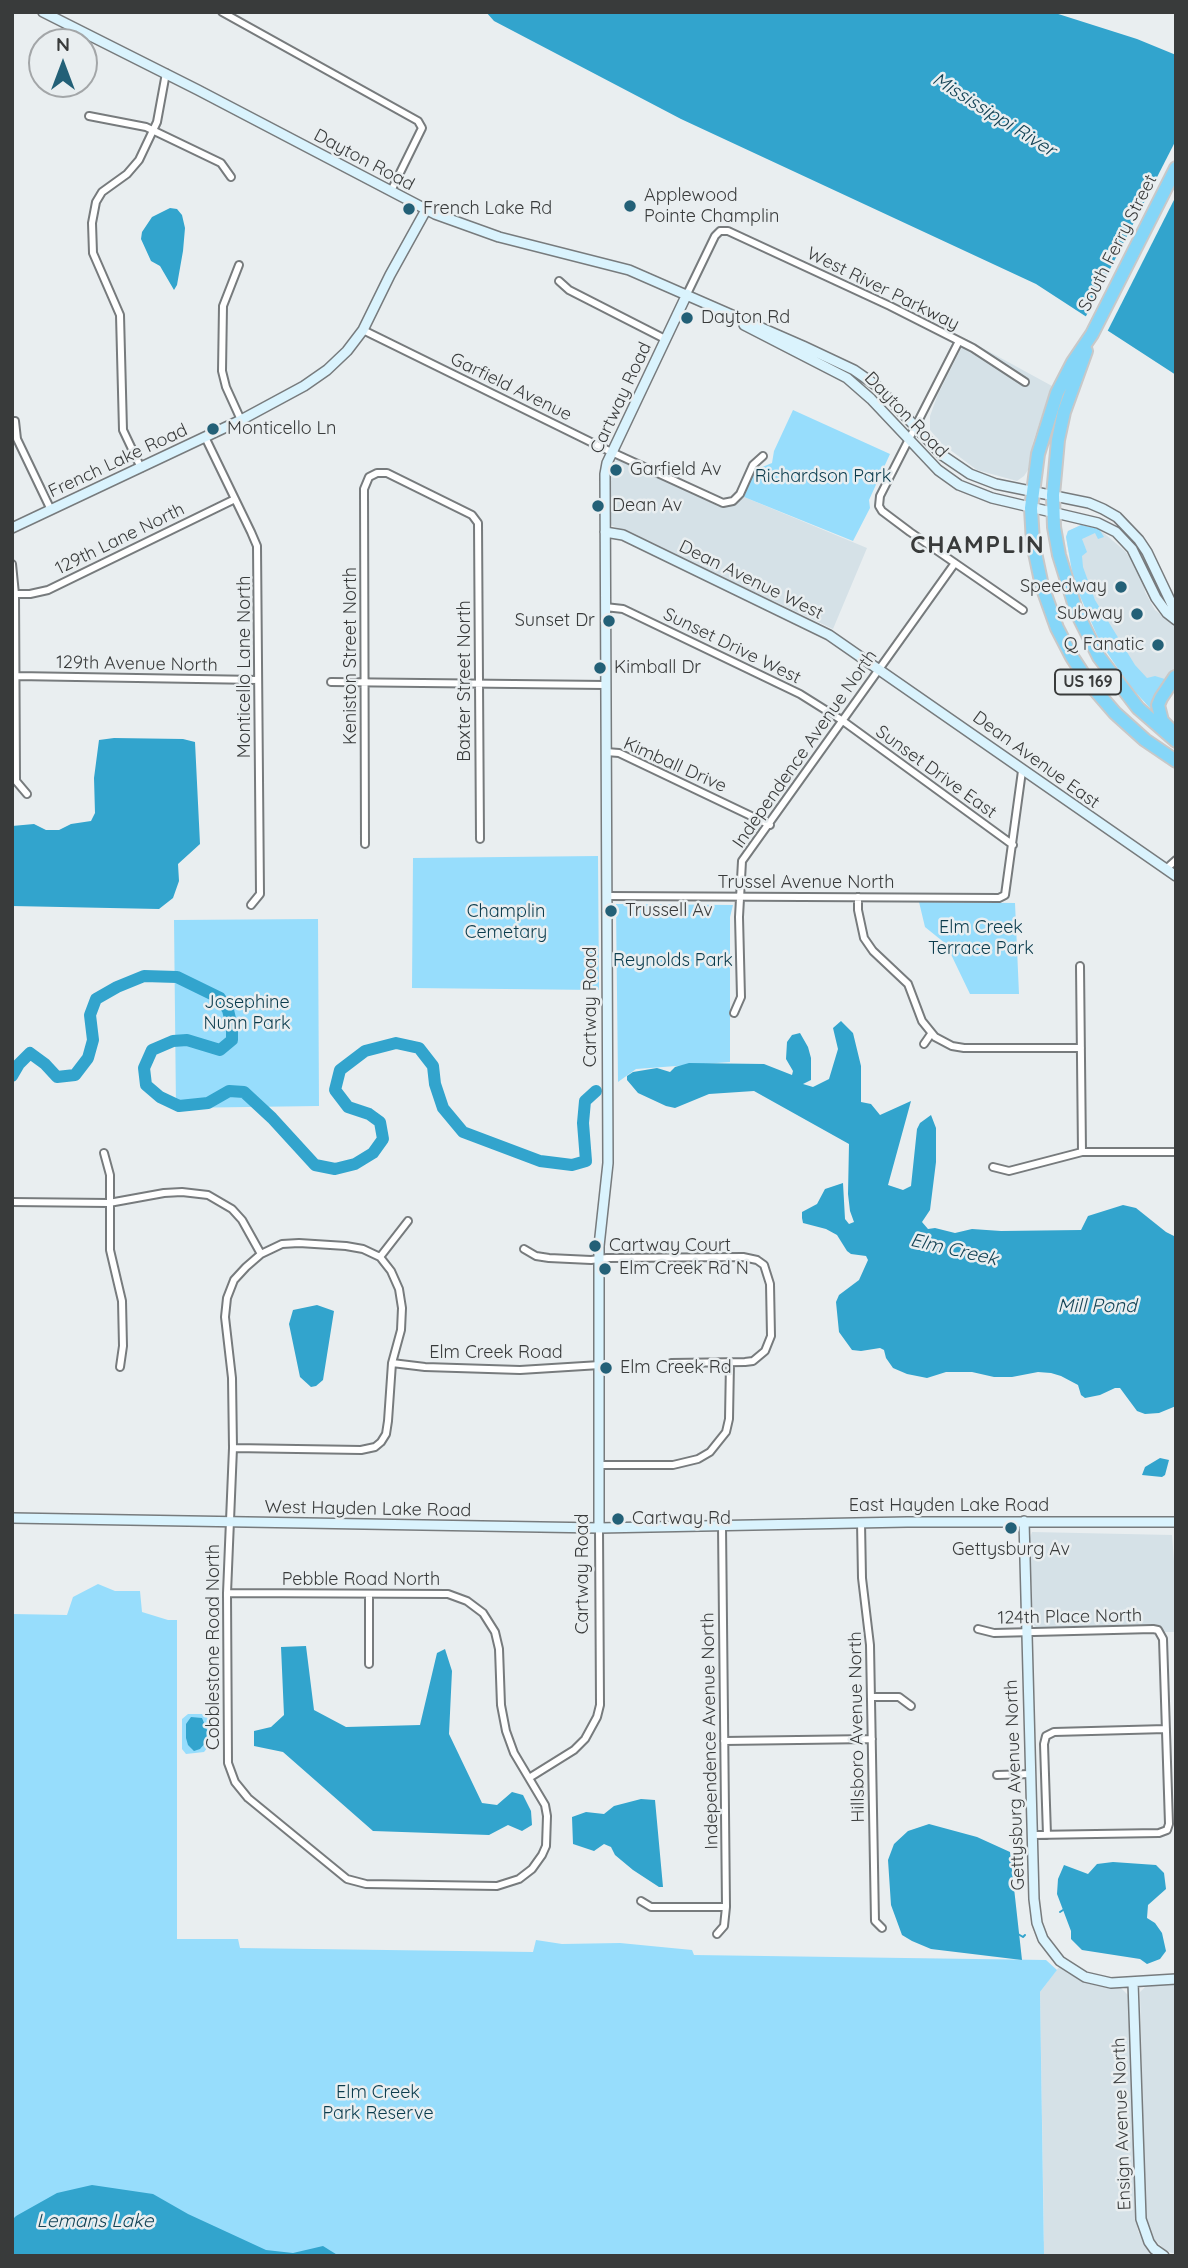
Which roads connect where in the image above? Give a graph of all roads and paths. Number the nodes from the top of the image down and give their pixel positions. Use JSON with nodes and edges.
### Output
{"nodes":[{"id":1,"x":43,"y":12,"type":"edge"},
{"id":2,"x":222,"y":12,"type":"edge"},
{"id":3,"x":166,"y":73,"type":"junction"},
{"id":4,"x":89,"y":116,"type":"dead end"},
{"id":5,"x":153,"y":130,"type":"junction"},
{"id":6,"x":1176,"y":168,"type":"edge"},
{"id":7,"x":231,"y":177,"type":"dead end"},
{"id":8,"x":391,"y":191,"type":"junction"},
{"id":9,"x":426,"y":210,"type":"junction"},
{"id":10,"x":723,"y":230,"type":"joint"},
{"id":11,"x":239,"y":264,"type":"dead end"},
{"id":12,"x":559,"y":281,"type":"dead end"},
{"id":13,"x":687,"y":294,"type":"junction"},
{"id":14,"x":363,"y":330,"type":"junction"},
{"id":15,"x":1092,"y":334,"type":"junction"},
{"id":16,"x":665,"y":339,"type":"junction"},
{"id":17,"x":959,"y":341,"type":"junction"},
{"id":18,"x":1025,"y":382,"type":"dead end"},
{"id":19,"x":241,"y":420,"type":"junction"},
{"id":20,"x":15,"y":421,"type":"dead end"},
{"id":21,"x":915,"y":426,"type":"junction"},
{"id":22,"x":205,"y":437,"type":"junction"},
{"id":23,"x":908,"y":441,"type":"junction"},
{"id":24,"x":612,"y":452,"type":"junction"},
{"id":25,"x":763,"y":456,"type":"dead end"},
{"id":26,"x":141,"y":468,"type":"junction"},
{"id":27,"x":377,"y":473,"type":"joint"},
{"id":28,"x":1032,"y":491,"type":"junction"},
{"id":29,"x":1053,"y":495,"type":"junction"},
{"id":30,"x":234,"y":499,"type":"junction"},
{"id":31,"x":1031,"y":508,"type":"junction"},
{"id":32,"x":51,"y":510,"type":"junction"},
{"id":33,"x":1054,"y":514,"type":"junction"},
{"id":34,"x":12,"y":528,"type":"edge"},
{"id":35,"x":605,"y":532,"type":"junction"},
{"id":36,"x":955,"y":563,"type":"junction"},
{"id":37,"x":12,"y":564,"type":"edge"},
{"id":38,"x":15,"y":594,"type":"junction"},
{"id":39,"x":605,"y":607,"type":"junction"},
{"id":40,"x":1023,"y":610,"type":"dead end"},
{"id":41,"x":1176,"y":613,"type":"edge"},
{"id":42,"x":1176,"y":621,"type":"edge"},
{"id":43,"x":879,"y":668,"type":"junction"},
{"id":44,"x":16,"y":676,"type":"junction"},
{"id":45,"x":1175,"y":677,"type":"edge"},
{"id":46,"x":258,"y":680,"type":"junction"},
{"id":47,"x":331,"y":682,"type":"dead end"},
{"id":48,"x":365,"y":682,"type":"junction"},
{"id":49,"x":479,"y":684,"type":"junction"},
{"id":50,"x":606,"y":685,"type":"junction"},
{"id":51,"x":843,"y":721,"type":"junction"},
{"id":52,"x":1176,"y":734,"type":"edge"},
{"id":53,"x":1145,"y":740,"type":"junction"},
{"id":54,"x":1176,"y":741,"type":"edge"},
{"id":55,"x":606,"y":752,"type":"junction"},
{"id":56,"x":1176,"y":761,"type":"edge"},
{"id":57,"x":1176,"y":768,"type":"edge"},
{"id":58,"x":1022,"y":771,"type":"junction"},
{"id":59,"x":27,"y":794,"type":"dead end"},
{"id":60,"x":770,"y":825,"type":"junction"},
{"id":61,"x":480,"y":839,"type":"dead end"},
{"id":62,"x":365,"y":844,"type":"dead end"},
{"id":63,"x":1013,"y":845,"type":"junction"},
{"id":64,"x":1176,"y":860,"type":"edge"},
{"id":65,"x":1166,"y":869,"type":"junction"},
{"id":66,"x":1176,"y":876,"type":"edge"},
{"id":67,"x":607,"y":896,"type":"junction"},
{"id":68,"x":740,"y":897,"type":"junction"},
{"id":69,"x":858,"y":897,"type":"junction"},
{"id":70,"x":251,"y":905,"type":"dead end"},
{"id":71,"x":1080,"y":966,"type":"dead end"},
{"id":72,"x":734,"y":1013,"type":"dead end"},
{"id":73,"x":931,"y":1034,"type":"junction"},
{"id":74,"x":924,"y":1044,"type":"dead end"},
{"id":75,"x":1081,"y":1048,"type":"junction"},
{"id":76,"x":1082,"y":1152,"type":"junction"},
{"id":77,"x":1176,"y":1152,"type":"edge"},
{"id":78,"x":104,"y":1153,"type":"dead end"},
{"id":79,"x":993,"y":1167,"type":"dead end"},
{"id":80,"x":12,"y":1202,"type":"edge"},
{"id":81,"x":110,"y":1203,"type":"junction"},
{"id":82,"x":408,"y":1222,"type":"dead end"},
{"id":83,"x":524,"y":1250,"type":"dead end"},
{"id":84,"x":261,"y":1254,"type":"junction"},
{"id":85,"x":380,"y":1257,"type":"junction"},
{"id":86,"x":599,"y":1259,"type":"junction"},
{"id":87,"x":730,"y":1362,"type":"junction"},
{"id":88,"x":392,"y":1363,"type":"junction"},
{"id":89,"x":671,"y":1363,"type":"dead end"},
{"id":90,"x":600,"y":1366,"type":"junction"},
{"id":91,"x":120,"y":1367,"type":"dead end"},
{"id":92,"x":233,"y":1448,"type":"junction"},
{"id":93,"x":599,"y":1465,"type":"junction"},
{"id":94,"x":12,"y":1518,"type":"edge"},
{"id":95,"x":231,"y":1521,"type":"junction"},
{"id":96,"x":1024,"y":1521,"type":"junction"},
{"id":97,"x":861,"y":1522,"type":"junction"},
{"id":98,"x":1176,"y":1522,"type":"edge"},
{"id":99,"x":722,"y":1526,"type":"junction"},
{"id":100,"x":598,"y":1528,"type":"junction"},
{"id":101,"x":227,"y":1593,"type":"junction"},
{"id":102,"x":369,"y":1594,"type":"junction"},
{"id":103,"x":978,"y":1629,"type":"dead end"},
{"id":104,"x":1027,"y":1632,"type":"junction"},
{"id":105,"x":369,"y":1664,"type":"dead end"},
{"id":106,"x":871,"y":1697,"type":"junction"},
{"id":107,"x":911,"y":1706,"type":"dead end"},
{"id":108,"x":1166,"y":1729,"type":"junction"},
{"id":109,"x":872,"y":1739,"type":"junction"},
{"id":110,"x":724,"y":1741,"type":"junction"},
{"id":111,"x":1031,"y":1774,"type":"junction"},
{"id":112,"x":996,"y":1775,"type":"dead end"},
{"id":113,"x":529,"y":1778,"type":"junction"},
{"id":114,"x":1033,"y":1835,"type":"junction"},
{"id":115,"x":1047,"y":1835,"type":"junction"},
{"id":116,"x":640,"y":1901,"type":"dead end"},
{"id":117,"x":726,"y":1907,"type":"junction"},
{"id":118,"x":882,"y":1928,"type":"dead end"},
{"id":119,"x":717,"y":1934,"type":"dead end"},
{"id":120,"x":1176,"y":1979,"type":"edge"},
{"id":121,"x":1133,"y":1982,"type":"junction"},
{"id":122,"x":1164,"y":2256,"type":"edge"}],
"edges":[{"from":1,"to":3,"type":"street","name":"Dayton Road"},
{"from":2,"to":8,"type":"street"},
{"from":3,"to":5,"type":"street"},
{"from":3,"to":8,"type":"street","name":"Dayton Road"},
{"from":4,"to":5,"type":"street"},
{"from":5,"to":7,"type":"street"},
{"from":5,"to":26,"type":"street"},
{"from":6,"to":15,"type":"highway","name":"South Ferry Street","number":"US 169"},
{"from":8,"to":9,"type":"street","name":"Dayton Road"},
{"from":9,"to":13,"type":"street","name":"Dayton Road"},
{"from":9,"to":14,"type":"street","name":"French Lake Road"},
{"from":10,"to":13,"type":"street","name":"Cartway Road"},
{"from":10,"to":17,"type":"street","name":"West River Parkway"},
{"from":11,"to":19,"type":"street"},
{"from":12,"to":16,"type":"street"},
{"from":13,"to":16,"type":"street","name":"Cartway Road"},
{"from":13,"to":21,"type":"street","name":"Dayton Road"},
{"from":13,"to":23,"type":"street","name":"Dayton Road"},
{"from":14,"to":19,"type":"street","name":"French Lake Road"},
{"from":14,"to":24,"type":"street","name":"Garfield Avenue"},
{"from":15,"to":28,"type":"highway","number":"US 169"},
{"from":15,"to":29,"type":"highway","number":"US 169"},
{"from":16,"to":24,"type":"street","name":"Cartway Road"},
{"from":17,"to":18,"type":"street","name":"West River Parkway"},
{"from":17,"to":21,"type":"street"},
{"from":19,"to":22,"type":"street","name":"French Lake Road"},
{"from":20,"to":32,"type":"street"},
{"from":21,"to":23,"type":"street"},
{"from":21,"to":28,"type":"street","name":"Dayton Road"},
{"from":22,"to":26,"type":"street","name":"French Lake Road"},
{"from":22,"to":30,"type":"street","name":"Monticello Lane North"},
{"from":23,"to":31,"type":"street","name":"Dayton Road"},
{"from":23,"to":36,"type":"street"},
{"from":24,"to":25,"type":"street","name":"Garfield Avenue"},
{"from":24,"to":35,"type":"street","name":"Cartway Road"},
{"from":26,"to":32,"type":"street","name":"French Lake Road"},
{"from":27,"to":48,"type":"street","name":"Keniston Street North"},
{"from":27,"to":49,"type":"street","name":"Baxter Street North"},
{"from":28,"to":29,"type":"street","name":"Dayton Road"},
{"from":28,"to":31,"type":"highway","number":"US 169"},
{"from":29,"to":33,"type":"highway","number":"US 169"},
{"from":29,"to":41,"type":"street","name":"Dayton Road"},
{"from":30,"to":38,"type":"street","name":"129th Lane North"},
{"from":30,"to":46,"type":"street","name":"Monticello Lane North"},
{"from":31,"to":33,"type":"street","name":"Dayton Road"},
{"from":31,"to":53,"type":"highway","number":"US 169"},
{"from":32,"to":34,"type":"street","name":"French Lake Road"},
{"from":33,"to":42,"type":"street","name":"Dayton Road"},
{"from":33,"to":54,"type":"highway","number":"US 169"},
{"from":35,"to":39,"type":"street","name":"Cartway Road"},
{"from":35,"to":43,"type":"street","name":"Dean Avenue West"},
{"from":36,"to":40,"type":"street"},
{"from":36,"to":43,"type":"street","name":"Independence Avenue North"},
{"from":37,"to":38,"type":"street"},
{"from":38,"to":44,"type":"street"},
{"from":39,"to":50,"type":"street","name":"Cartway Road"},
{"from":39,"to":51,"type":"street","name":"Sunset Drive West"},
{"from":43,"to":51,"type":"street","name":"Independence Avenue North"},
{"from":43,"to":58,"type":"street","name":"Dean Avenue East"},
{"from":44,"to":46,"type":"street","name":"129th Avenue North"},
{"from":44,"to":59,"type":"street"},
{"from":45,"to":52,"type":"highway"},
{"from":46,"to":70,"type":"street","name":"Monticello Lane North"},
{"from":47,"to":48,"type":"street"},
{"from":48,"to":49,"type":"street"},
{"from":48,"to":62,"type":"street","name":"Keniston Street North"},
{"from":49,"to":50,"type":"street"},
{"from":49,"to":61,"type":"street","name":"Baxter Street North"},
{"from":50,"to":55,"type":"street","name":"Cartway Road"},
{"from":51,"to":60,"type":"street","name":"Independence Avenue North"},
{"from":51,"to":63,"type":"street","name":"Sunset Drive East"},
{"from":53,"to":56,"type":"highway","number":"US 169"},
{"from":53,"to":57,"type":"highway"},
{"from":55,"to":60,"type":"street","name":"Kimball Drive"},
{"from":55,"to":67,"type":"street","name":"Cartway Road"},
{"from":58,"to":63,"type":"street"},
{"from":58,"to":65,"type":"street","name":"Dean Avenue East"},
{"from":60,"to":68,"type":"street","name":"Independence Avenue North"},
{"from":63,"to":69,"type":"street","name":"Trussel Avenue North"},
{"from":64,"to":65,"type":"street"},
{"from":65,"to":66,"type":"street","name":"Dean Avenue East"},
{"from":67,"to":68,"type":"street","name":"Trussel Avenue North"},
{"from":67,"to":86,"type":"street","name":"Cartway Road"},
{"from":68,"to":69,"type":"street","name":"Trussel Avenue North"},
{"from":68,"to":72,"type":"street","name":"Independence Avenue North"},
{"from":69,"to":73,"type":"street"},
{"from":71,"to":75,"type":"street"},
{"from":73,"to":74,"type":"street"},
{"from":73,"to":75,"type":"street"},
{"from":75,"to":76,"type":"street"},
{"from":76,"to":77,"type":"street"},
{"from":76,"to":79,"type":"street"},
{"from":78,"to":81,"type":"street"},
{"from":80,"to":81,"type":"street"},
{"from":81,"to":84,"type":"street"},
{"from":81,"to":91,"type":"street"},
{"from":82,"to":85,"type":"street"},
{"from":83,"to":86,"type":"street"},
{"from":84,"to":85,"type":"street"},
{"from":84,"to":92,"type":"street","name":"Cobblestone Road North"},
{"from":85,"to":88,"type":"street"},
{"from":86,"to":87,"type":"street"},
{"from":86,"to":90,"type":"street","name":"Cartway Road"},
{"from":87,"to":89,"type":"street"},
{"from":87,"to":93,"type":"street"},
{"from":88,"to":90,"type":"street","name":"Elm Creek Road"},
{"from":88,"to":92,"type":"street"},
{"from":90,"to":93,"type":"street","name":"Cartway Road"},
{"from":92,"to":95,"type":"street","name":"Cobblestone Road North"},
{"from":93,"to":100,"type":"street","name":"Cartway Road"},
{"from":94,"to":95,"type":"street","name":"West Hayden Lake Road"},
{"from":95,"to":100,"type":"street","name":"West Hayden Lake Road"},
{"from":95,"to":101,"type":"street","name":"Cobblestone Road North"},
{"from":96,"to":97,"type":"street","name":"East Hayden Lake Road"},
{"from":96,"to":98,"type":"street","name":"East Hayden Lake Road"},
{"from":96,"to":104,"type":"street","name":"Gettysburg Avenue North"},
{"from":97,"to":99,"type":"street","name":"East Hayden Lake Road"},
{"from":97,"to":106,"type":"street","name":"Hillsboro Avenue North"},
{"from":99,"to":100,"type":"street","name":"West Hayden Lake Road"},
{"from":99,"to":110,"type":"street","name":"Independence Avenue North"},
{"from":100,"to":113,"type":"street","name":"Cartway Road"},
{"from":101,"to":102,"type":"street","name":"Pebble Road North"},
{"from":101,"to":113,"type":"street","name":"Cobblestone Road North"},
{"from":102,"to":105,"type":"street"},
{"from":102,"to":113,"type":"street","name":"Pebble Road North"},
{"from":103,"to":104,"type":"street","name":"124th Place North"},
{"from":104,"to":108,"type":"street","name":"124th Place North"},
{"from":104,"to":111,"type":"street","name":"Gettysburg Avenue North"},
{"from":106,"to":107,"type":"street"},
{"from":106,"to":109,"type":"street","name":"Hillsboro Avenue North"},
{"from":108,"to":115,"type":"street"},
{"from":108,"to":115,"type":"street"},
{"from":109,"to":110,"type":"street"},
{"from":109,"to":118,"type":"street","name":"Hillsboro Avenue North"},
{"from":110,"to":117,"type":"street","name":"Independence Avenue North"},
{"from":111,"to":112,"type":"street"},
{"from":111,"to":114,"type":"street","name":"Gettysburg Avenue North"},
{"from":114,"to":115,"type":"street"},
{"from":114,"to":121,"type":"street","name":"Gettysburg Avenue North"},
{"from":116,"to":117,"type":"street"},
{"from":117,"to":119,"type":"street","name":"Independence Avenue North"},
{"from":120,"to":121,"type":"street","name":"Gettysburg Avenue North"},
{"from":121,"to":122,"type":"street","name":"Ensign Avenue North"}]}
